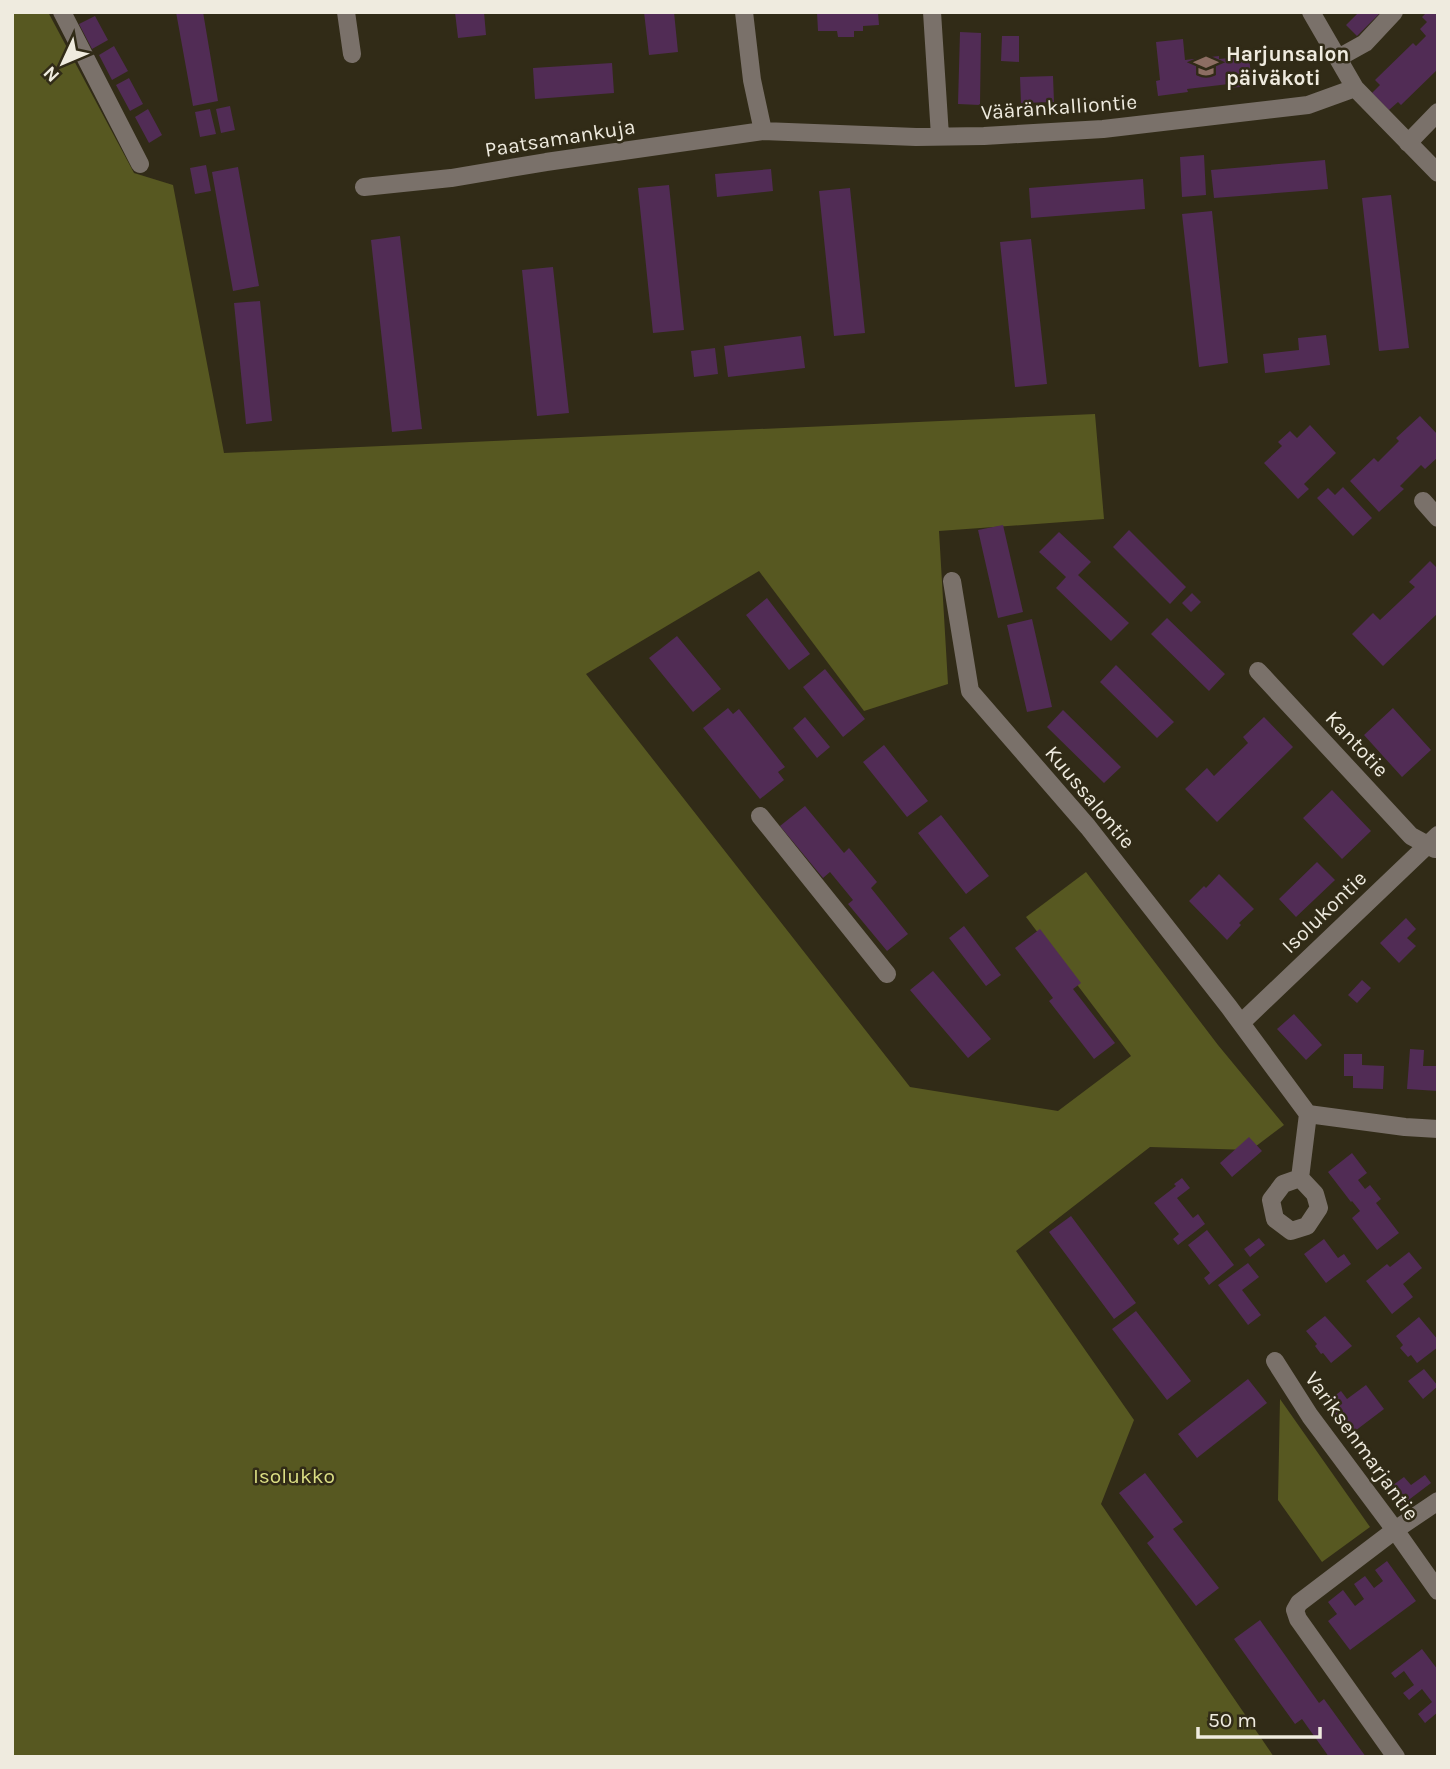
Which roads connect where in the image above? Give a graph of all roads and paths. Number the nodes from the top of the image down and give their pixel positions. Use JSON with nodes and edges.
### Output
{"nodes":[{"id":1,"x":62,"y":12,"type":"edge"},
{"id":2,"x":346,"y":12,"type":"edge"},
{"id":3,"x":744,"y":12,"type":"edge"},
{"id":4,"x":932,"y":12,"type":"edge"},
{"id":5,"x":1311,"y":12,"type":"edge"},
{"id":6,"x":1394,"y":12,"type":"edge"},
{"id":7,"x":352,"y":54,"type":"dead end"},
{"id":8,"x":1338,"y":58,"type":"junction"},
{"id":9,"x":1355,"y":88,"type":"junction"},
{"id":10,"x":1438,"y":112,"type":"edge"},
{"id":11,"x":763,"y":131,"type":"junction"},
{"id":12,"x":940,"y":136,"type":"junction"},
{"id":13,"x":1408,"y":143,"type":"junction"},
{"id":14,"x":140,"y":164,"type":"dead end"},
{"id":15,"x":1438,"y":173,"type":"edge"},
{"id":16,"x":364,"y":187,"type":"dead end"},
{"id":17,"x":1423,"y":501,"type":"dead end"},
{"id":18,"x":1438,"y":518,"type":"edge"},
{"id":19,"x":952,"y":581,"type":"dead end"},
{"id":20,"x":1258,"y":671,"type":"dead end"},
{"id":21,"x":760,"y":816,"type":"dead end"},
{"id":22,"x":1434,"y":844,"type":"edge"},
{"id":23,"x":887,"y":974,"type":"dead end"},
{"id":24,"x":1241,"y":1023,"type":"junction"},
{"id":25,"x":1308,"y":1114,"type":"junction"},
{"id":26,"x":1438,"y":1129,"type":"edge"},
{"id":27,"x":1300,"y":1178,"type":"dead end"},
{"id":28,"x":1275,"y":1361,"type":"dead end"},
{"id":29,"x":1438,"y":1501,"type":"edge"},
{"id":30,"x":1395,"y":1530,"type":"junction"},
{"id":31,"x":1438,"y":1591,"type":"edge"},
{"id":32,"x":1396,"y":1757,"type":"edge"}],
"edges":[{"from":1,"to":14,"type":"street"},
{"from":2,"to":7,"type":"street"},
{"from":3,"to":11,"type":"street"},
{"from":4,"to":12,"type":"street"},
{"from":5,"to":8,"type":"street"},
{"from":6,"to":8,"type":"street"},
{"from":8,"to":9,"type":"street"},
{"from":9,"to":12,"type":"street","name":"Vääränkalliontie"},
{"from":9,"to":13,"type":"street"},
{"from":10,"to":13,"type":"street"},
{"from":11,"to":12,"type":"street","name":"Vääränkalliontie"},
{"from":11,"to":16,"type":"street","name":"Paatsamankuja"},
{"from":13,"to":15,"type":"street"},
{"from":17,"to":18,"type":"street"},
{"from":19,"to":24,"type":"street","name":"Kuussalontie"},
{"from":20,"to":22,"type":"street","name":"Kantotie"},
{"from":21,"to":23,"type":"street"},
{"from":22,"to":24,"type":"street","name":"Isolukontie"},
{"from":24,"to":25,"type":"street","name":"Kuussalontie"},
{"from":25,"to":26,"type":"street"},
{"from":25,"to":27,"type":"street"},
{"from":28,"to":30,"type":"street","name":"Variksenmarjantie"},
{"from":29,"to":30,"type":"street"},
{"from":30,"to":31,"type":"street","name":"Variksenmarjantie"},
{"from":30,"to":32,"type":"street"}]}
